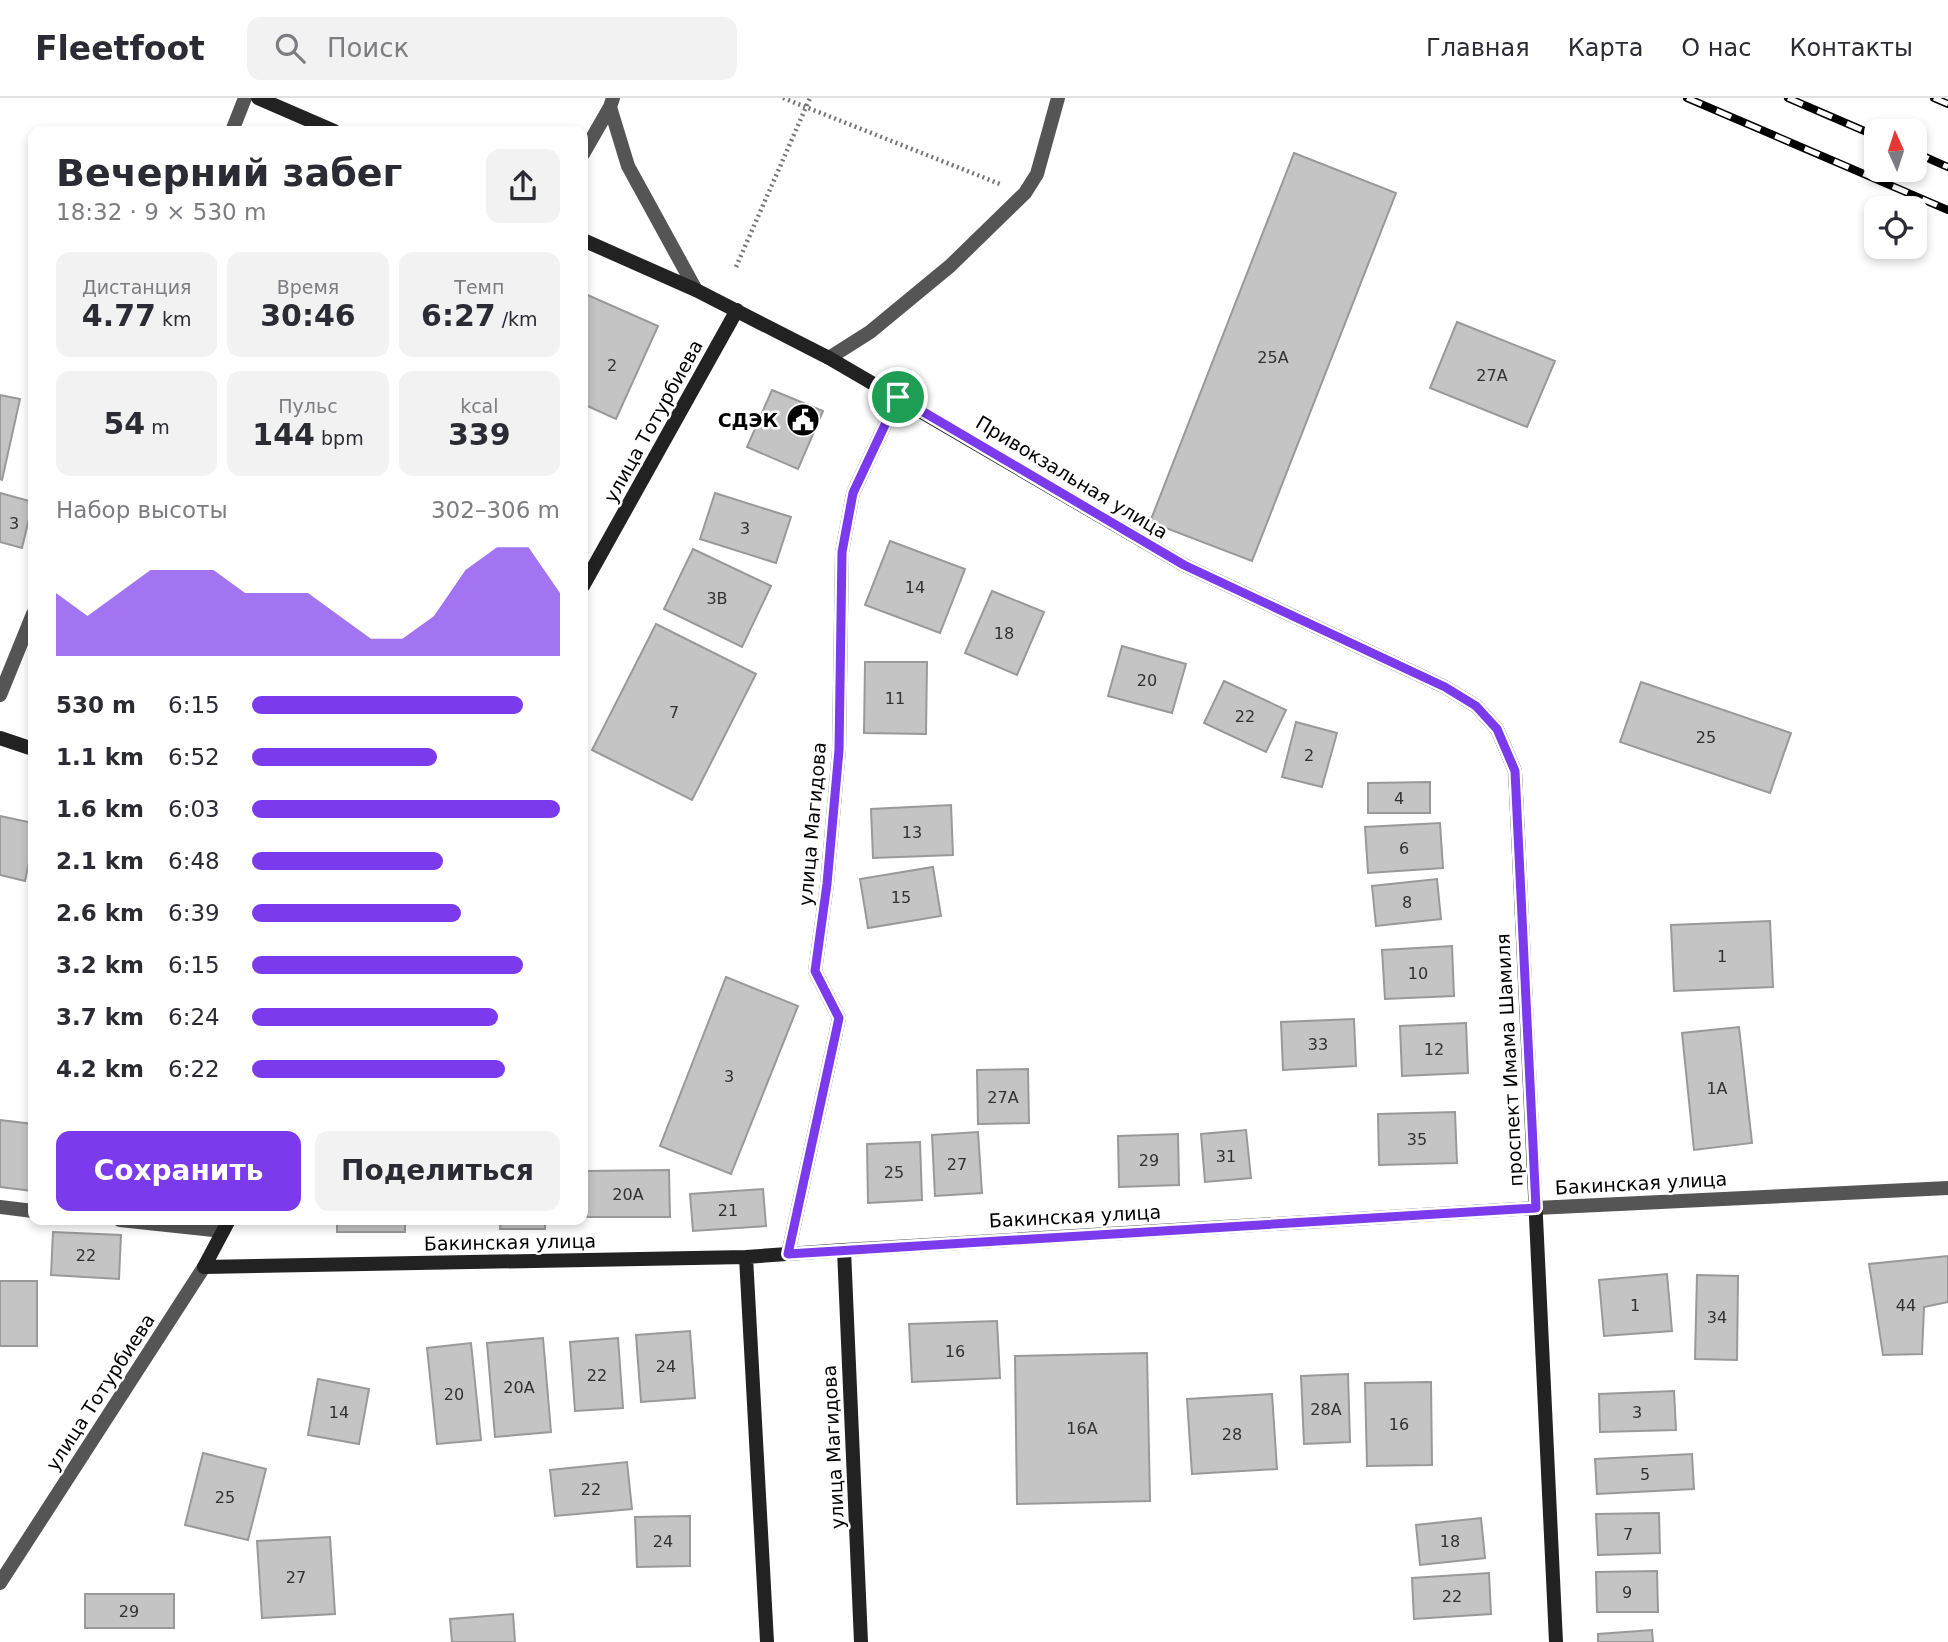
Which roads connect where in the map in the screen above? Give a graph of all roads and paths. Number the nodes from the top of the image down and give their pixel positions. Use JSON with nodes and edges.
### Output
{"nodes":[{"id":1,"x":246,"y":98,"type":"edge"},
{"id":2,"x":258,"y":98,"type":"edge"},
{"id":3,"x":783,"y":98,"type":"edge"},
{"id":4,"x":810,"y":98,"type":"edge"},
{"id":5,"x":1058,"y":98,"type":"edge"},
{"id":6,"x":612,"y":103,"type":"edge"},
{"id":7,"x":805,"y":108,"type":"junction"},
{"id":8,"x":234,"y":126,"type":"edge"},
{"id":9,"x":322,"y":126,"type":"edge"},
{"id":10,"x":588,"y":145,"type":"edge"},
{"id":11,"x":1026,"y":193,"type":"junction"},
{"id":12,"x":588,"y":242,"type":"edge"},
{"id":13,"x":736,"y":267,"type":"dead end"},
{"id":14,"x":696,"y":290,"type":"junction"},
{"id":15,"x":737,"y":310,"type":"junction"},
{"id":16,"x":829,"y":358,"type":"junction"},
{"id":17,"x":898,"y":397,"type":"junction"},
{"id":18,"x":588,"y":577,"type":"edge"},
{"id":19,"x":28,"y":626,"type":"edge"},
{"id":20,"x":0,"y":695,"type":"edge"},
{"id":21,"x":0,"y":738,"type":"edge"},
{"id":22,"x":28,"y":747,"type":"edge"},
{"id":23,"x":1515,"y":771,"type":"joint"},
{"id":24,"x":1948,"y":1188,"type":"edge"},
{"id":25,"x":0,"y":1207,"type":"edge"},
{"id":26,"x":1536,"y":1208,"type":"junction"},
{"id":27,"x":28,"y":1210,"type":"edge"},
{"id":28,"x":226,"y":1225,"type":"edge"},
{"id":29,"x":844,"y":1250,"type":"junction"},
{"id":30,"x":788,"y":1254,"type":"junction"},
{"id":31,"x":746,"y":1256,"type":"junction"},
{"id":32,"x":204,"y":1267,"type":"junction"},
{"id":33,"x":0,"y":1583,"type":"edge"},
{"id":34,"x":767,"y":1642,"type":"edge"},
{"id":35,"x":861,"y":1642,"type":"edge"},
{"id":36,"x":1556,"y":1642,"type":"edge"}],
"edges":[{"from":1,"to":8,"type":"street"},
{"from":2,"to":9,"type":"main road"},
{"from":3,"to":7,"type":"path"},
{"from":4,"to":7,"type":"path"},
{"from":5,"to":11,"type":"street"},
{"from":6,"to":10,"type":"street"},
{"from":6,"to":14,"type":"street"},
{"from":7,"to":11,"type":"path"},
{"from":7,"to":13,"type":"path"},
{"from":11,"to":16,"type":"street"},
{"from":12,"to":14,"type":"main road","name":"Привокзальная улица"},
{"from":14,"to":15,"type":"main road","name":"Привокзальная улица"},
{"from":15,"to":16,"type":"main road","name":"Привокзальная улица"},
{"from":15,"to":18,"type":"main road","name":"улица Тотурбиева"},
{"from":16,"to":17,"type":"main road","name":"Привокзальная улица"},
{"from":17,"to":23,"type":"main road","name":"Привокзальная улица"},
{"from":17,"to":30,"type":"street","name":"улица Магидова"},
{"from":19,"to":20,"type":"street"},
{"from":21,"to":22,"type":"main road"},
{"from":23,"to":26,"type":"main road","name":"проспект Имама Шамиля"},
{"from":24,"to":26,"type":"street","name":"Бакинская улица"},
{"from":25,"to":27,"type":"street"},
{"from":26,"to":29,"type":"street","name":"Бакинская улица"},
{"from":26,"to":36,"type":"main road","name":"проспект Имама Шамиля"},
{"from":28,"to":32,"type":"main road","name":"улица Тотурбиева"},
{"from":29,"to":30,"type":"main road","name":"Бакинская улица"},
{"from":29,"to":35,"type":"main road","name":"улица Магидова"},
{"from":30,"to":31,"type":"main road","name":"Бакинская улица"},
{"from":31,"to":32,"type":"main road","name":"Бакинская улица"},
{"from":31,"to":34,"type":"main road"},
{"from":32,"to":33,"type":"street","name":"улица Тотурбиева"}]}
